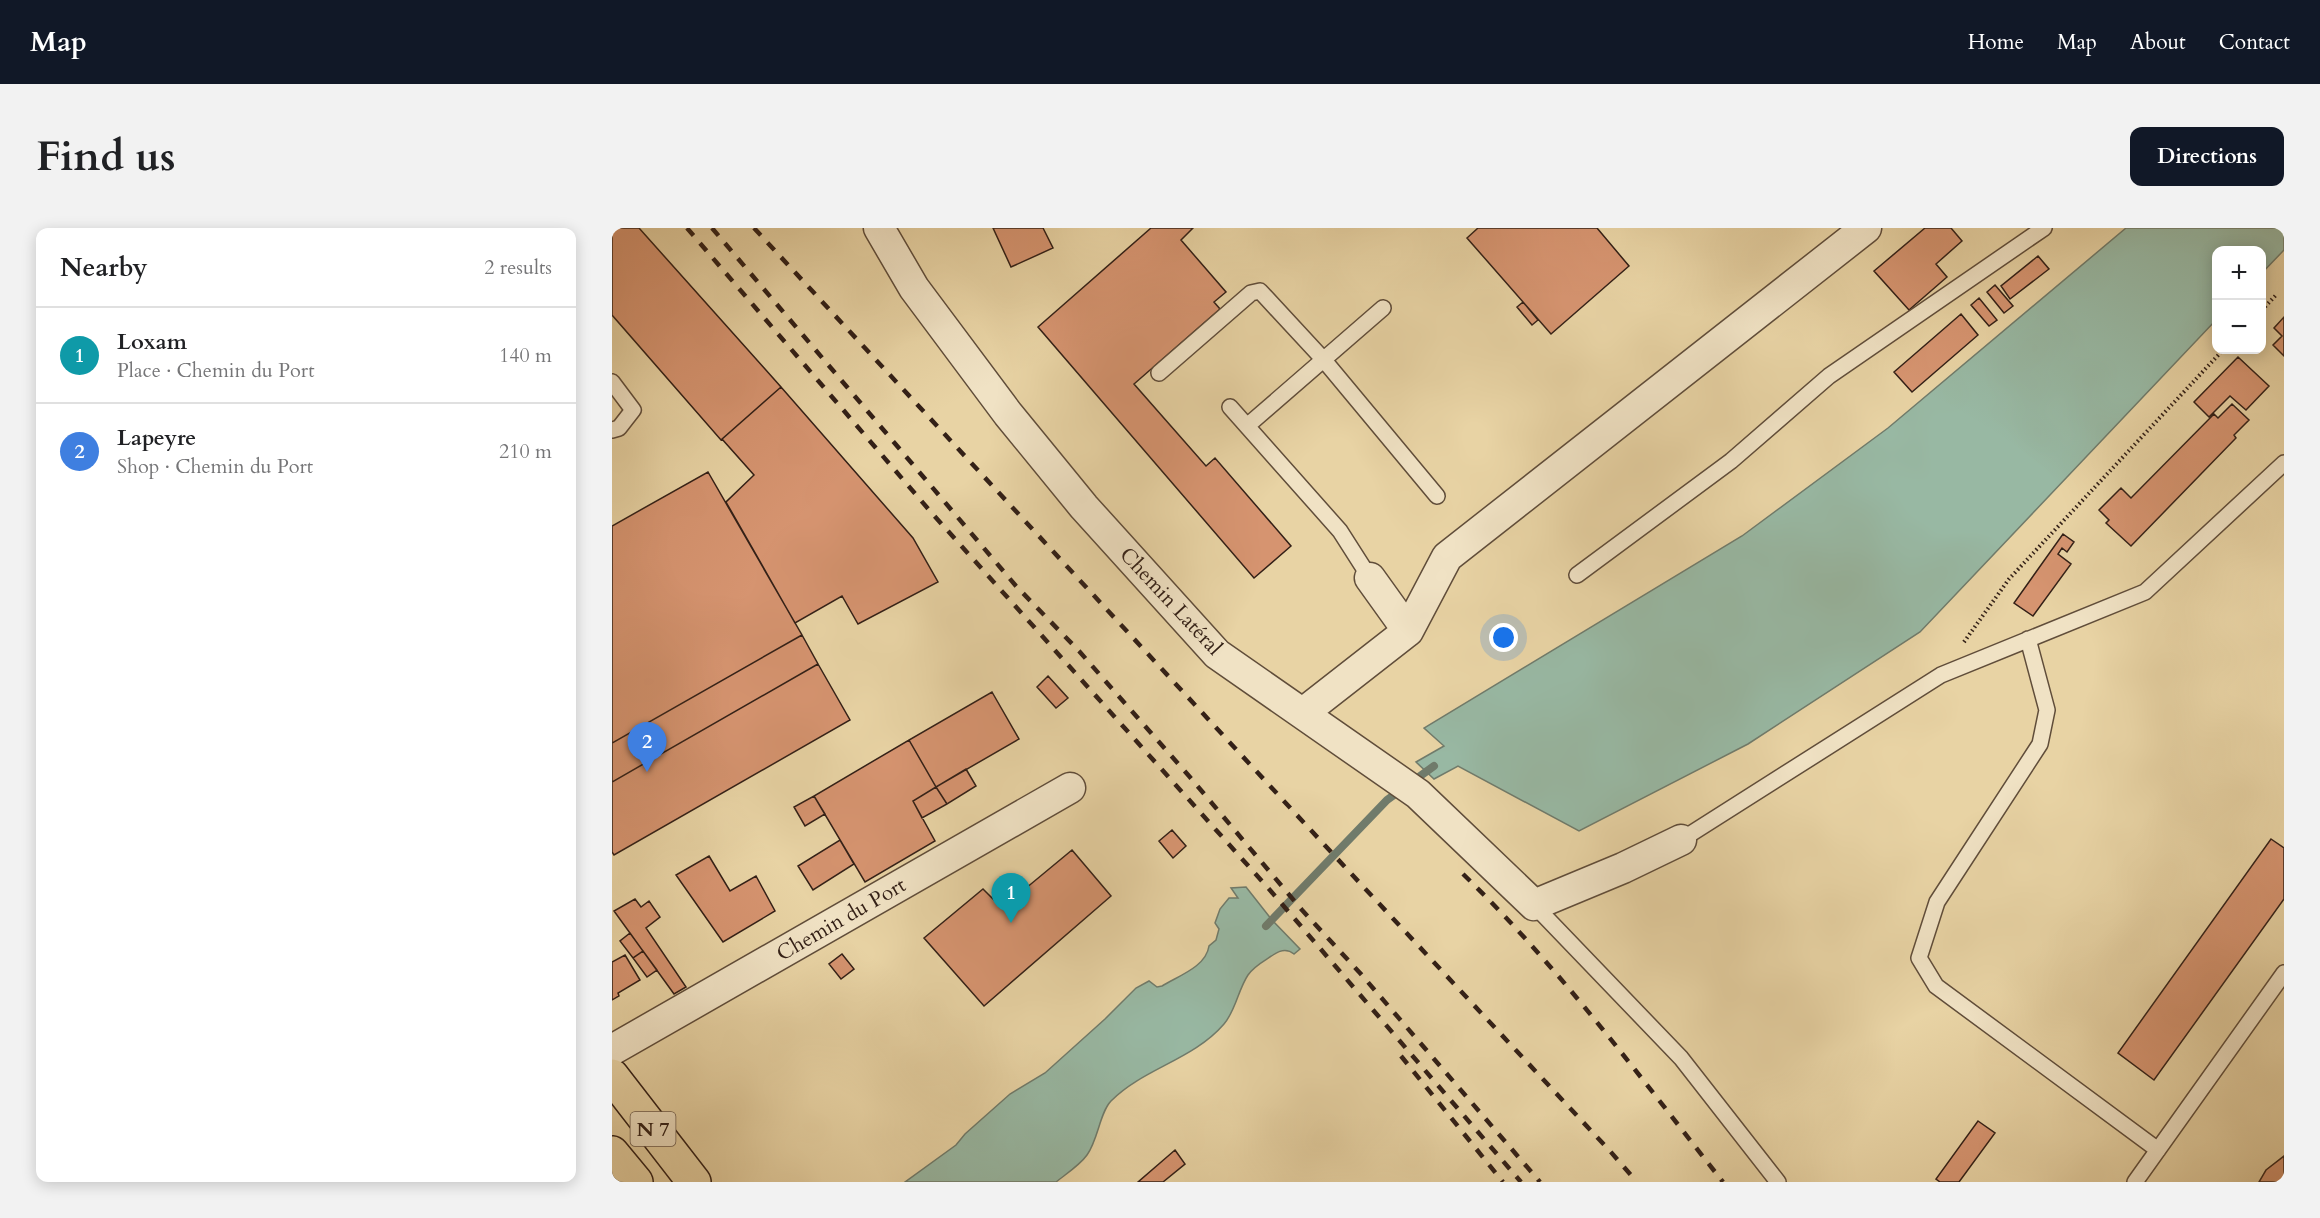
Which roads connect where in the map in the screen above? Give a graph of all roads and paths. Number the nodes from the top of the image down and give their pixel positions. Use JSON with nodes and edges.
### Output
{"nodes":[{"id":1,"x":879,"y":228,"type":"edge"},
{"id":2,"x":1866,"y":228,"type":"edge"},
{"id":3,"x":2044,"y":228,"type":"edge"},
{"id":4,"x":2276,"y":295,"type":"dead end"},
{"id":5,"x":2266,"y":306,"type":"edge"},
{"id":6,"x":1383,"y":308,"type":"dead end"},
{"id":7,"x":2219,"y":354,"type":"edge"},
{"id":8,"x":1323,"y":359,"type":"junction"},
{"id":9,"x":1159,"y":373,"type":"dead end"},
{"id":10,"x":612,"y":382,"type":"edge"},
{"id":11,"x":1230,"y":407,"type":"dead end"},
{"id":12,"x":1246,"y":426,"type":"junction"},
{"id":13,"x":612,"y":430,"type":"edge"},
{"id":14,"x":2284,"y":463,"type":"edge"},
{"id":15,"x":1437,"y":495,"type":"dead end"},
{"id":16,"x":1576,"y":575,"type":"dead end"},
{"id":17,"x":1370,"y":578,"type":"joint"},
{"id":18,"x":1408,"y":631,"type":"junction"},
{"id":19,"x":2028,"y":639,"type":"junction"},
{"id":20,"x":1941,"y":675,"type":"junction"},
{"id":21,"x":1303,"y":713,"type":"junction"},
{"id":22,"x":1070,"y":788,"type":"dead end"},
{"id":23,"x":1680,"y":840,"type":"joint"},
{"id":24,"x":1534,"y":905,"type":"junction"},
{"id":25,"x":2284,"y":973,"type":"edge"},
{"id":26,"x":612,"y":1050,"type":"edge"},
{"id":27,"x":612,"y":1076,"type":"edge"},
{"id":28,"x":2158,"y":1150,"type":"junction"},
{"id":29,"x":612,"y":1153,"type":"edge"},
{"id":30,"x":636,"y":1182,"type":"edge"},
{"id":31,"x":694,"y":1182,"type":"edge"},
{"id":32,"x":1778,"y":1182,"type":"edge"},
{"id":33,"x":2135,"y":1182,"type":"edge"}],
"edges":[{"from":1,"to":21,"type":"street","name":"Chemin Latéral"},
{"from":2,"to":18,"type":"street"},
{"from":3,"to":16,"type":"lane"},
{"from":4,"to":5,"type":"path"},
{"from":6,"to":8,"type":"lane"},
{"from":7,"to":20,"type":"path"},
{"from":8,"to":9,"type":"lane"},
{"from":8,"to":12,"type":"lane"},
{"from":8,"to":15,"type":"lane"},
{"from":10,"to":13,"type":"lane"},
{"from":11,"to":12,"type":"lane"},
{"from":12,"to":17,"type":"lane"},
{"from":14,"to":19,"type":"lane"},
{"from":17,"to":18,"type":"street"},
{"from":18,"to":21,"type":"street"},
{"from":19,"to":20,"type":"lane"},
{"from":19,"to":28,"type":"lane"},
{"from":20,"to":23,"type":"lane"},
{"from":21,"to":24,"type":"street","name":"Chemin Latéral"},
{"from":22,"to":26,"type":"street","name":"Chemin du Port"},
{"from":23,"to":24,"type":"street"},
{"from":24,"to":32,"type":"lane"},
{"from":25,"to":28,"type":"lane"},
{"from":27,"to":31,"type":"main road","number":"N 7"},
{"from":28,"to":33,"type":"lane"},
{"from":29,"to":30,"type":"main road","number":"N 7"}]}
